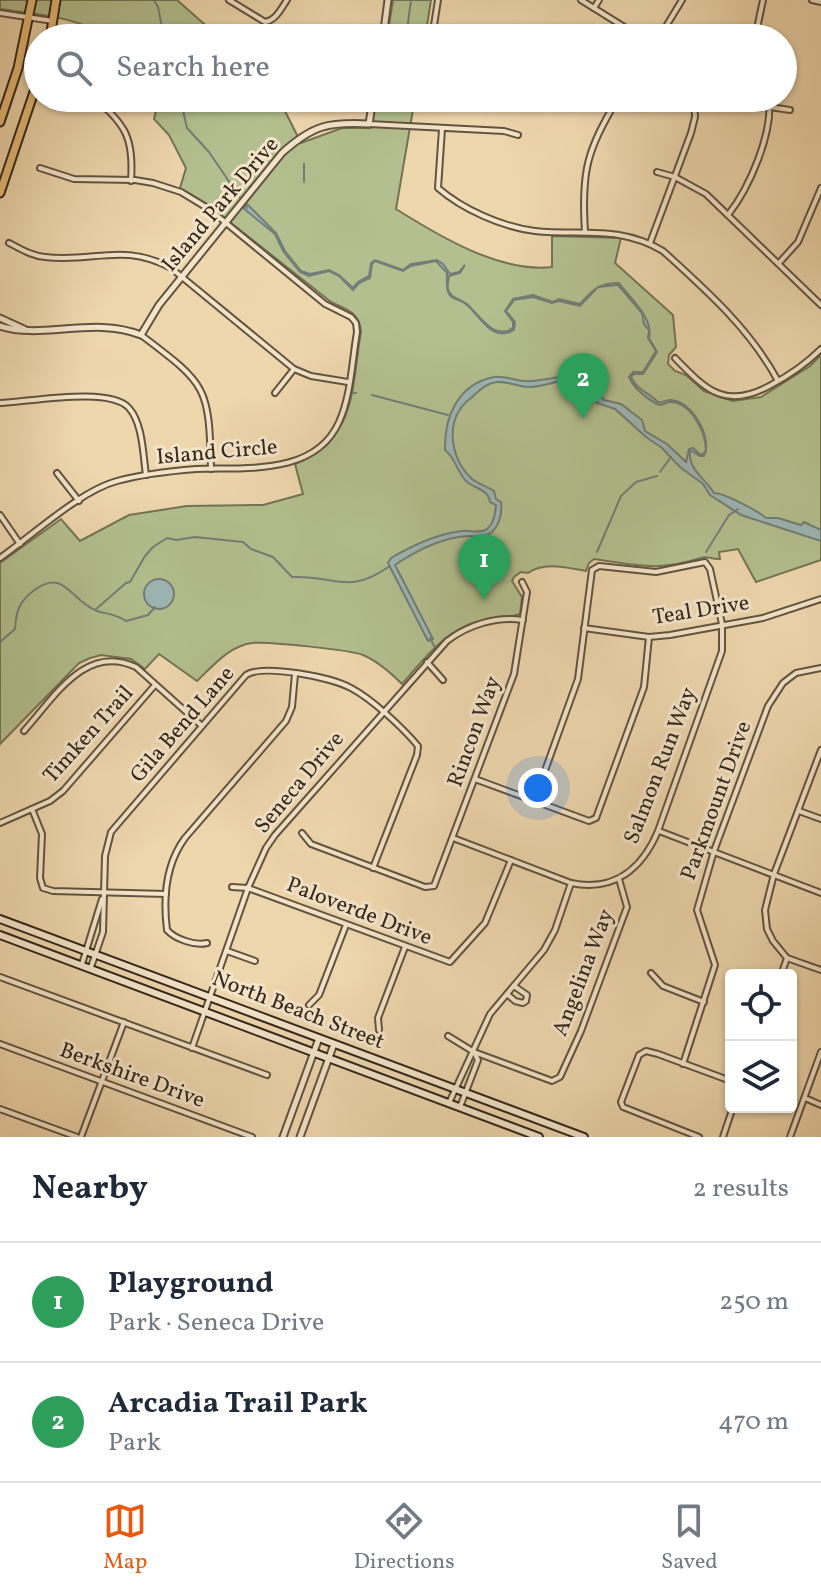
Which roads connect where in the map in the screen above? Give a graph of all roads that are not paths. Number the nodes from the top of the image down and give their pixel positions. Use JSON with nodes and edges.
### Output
{"nodes":[{"id":1,"x":32,"y":0,"type":"edge"},
{"id":2,"x":56,"y":0,"type":"edge"},
{"id":3,"x":229,"y":0,"type":"edge"},
{"id":4,"x":287,"y":0,"type":"edge"},
{"id":5,"x":388,"y":0,"type":"edge"},
{"id":6,"x":438,"y":0,"type":"edge"},
{"id":7,"x":581,"y":0,"type":"edge"},
{"id":8,"x":599,"y":0,"type":"edge"},
{"id":9,"x":682,"y":0,"type":"edge"},
{"id":10,"x":763,"y":0,"type":"edge"},
{"id":11,"x":812,"y":0,"type":"edge"},
{"id":12,"x":821,"y":2,"type":"edge"},
{"id":13,"x":594,"y":8,"type":"junction"},
{"id":14,"x":0,"y":13,"type":"edge"},
{"id":15,"x":29,"y":18,"type":"junction"},
{"id":16,"x":53,"y":21,"type":"junction"},
{"id":17,"x":28,"y":24,"type":"edge"},
{"id":18,"x":52,"y":24,"type":"edge"},
{"id":19,"x":384,"y":24,"type":"edge"},
{"id":20,"x":434,"y":24,"type":"edge"},
{"id":21,"x":620,"y":24,"type":"edge"},
{"id":22,"x":667,"y":24,"type":"edge"},
{"id":23,"x":758,"y":24,"type":"edge"},
{"id":24,"x":24,"y":41,"type":"edge"},
{"id":25,"x":27,"y":112,"type":"edge"},
{"id":26,"x":109,"y":112,"type":"edge"},
{"id":27,"x":371,"y":112,"type":"edge"},
{"id":28,"x":611,"y":112,"type":"edge"},
{"id":29,"x":695,"y":112,"type":"edge"},
{"id":30,"x":769,"y":112,"type":"edge"},
{"id":31,"x":0,"y":122,"type":"edge"},
{"id":32,"x":369,"y":124,"type":"junction"},
{"id":33,"x":442,"y":129,"type":"junction"},
{"id":34,"x":518,"y":135,"type":"dead end"},
{"id":35,"x":40,"y":168,"type":"dead end"},
{"id":36,"x":657,"y":172,"type":"dead end"},
{"id":37,"x":675,"y":177,"type":"junction"},
{"id":38,"x":131,"y":181,"type":"junction"},
{"id":39,"x":821,"y":188,"type":"edge"},
{"id":40,"x":0,"y":193,"type":"edge"},
{"id":41,"x":728,"y":215,"type":"junction"},
{"id":42,"x":225,"y":223,"type":"junction"},
{"id":43,"x":585,"y":232,"type":"junction"},
{"id":44,"x":9,"y":243,"type":"dead end"},
{"id":45,"x":650,"y":243,"type":"junction"},
{"id":46,"x":779,"y":263,"type":"junction"},
{"id":47,"x":182,"y":276,"type":"junction"},
{"id":48,"x":821,"y":305,"type":"edge"},
{"id":49,"x":0,"y":318,"type":"edge"},
{"id":50,"x":0,"y":326,"type":"edge"},
{"id":51,"x":25,"y":329,"type":"junction"},
{"id":52,"x":141,"y":335,"type":"junction"},
{"id":53,"x":821,"y":349,"type":"edge"},
{"id":54,"x":675,"y":358,"type":"dead end"},
{"id":55,"x":294,"y":369,"type":"junction"},
{"id":56,"x":778,"y":381,"type":"junction"},
{"id":57,"x":348,"y":382,"type":"junction"},
{"id":58,"x":275,"y":393,"type":"dead end"},
{"id":59,"x":0,"y":404,"type":"edge"},
{"id":60,"x":211,"y":469,"type":"junction"},
{"id":61,"x":57,"y":473,"type":"dead end"},
{"id":62,"x":146,"y":475,"type":"junction"},
{"id":63,"x":79,"y":501,"type":"junction"},
{"id":64,"x":0,"y":515,"type":"edge"},
{"id":65,"x":20,"y":544,"type":"junction"},
{"id":66,"x":0,"y":558,"type":"edge"},
{"id":67,"x":522,"y":582,"type":"dead end"},
{"id":68,"x":821,"y":599,"type":"edge"},
{"id":69,"x":523,"y":620,"type":"junction"},
{"id":70,"x":722,"y":624,"type":"junction"},
{"id":71,"x":584,"y":628,"type":"junction"},
{"id":72,"x":649,"y":637,"type":"junction"},
{"id":73,"x":427,"y":662,"type":"junction"},
{"id":74,"x":821,"y":668,"type":"edge"},
{"id":75,"x":295,"y":674,"type":"junction"},
{"id":76,"x":443,"y":680,"type":"dead end"},
{"id":77,"x":155,"y":685,"type":"junction"},
{"id":78,"x":382,"y":712,"type":"junction"},
{"id":79,"x":202,"y":726,"type":"junction"},
{"id":80,"x":24,"y":731,"type":"dead end"},
{"id":81,"x":821,"y":750,"type":"edge"},
{"id":82,"x":475,"y":779,"type":"junction"},
{"id":83,"x":534,"y":801,"type":"junction"},
{"id":84,"x":32,"y":809,"type":"junction"},
{"id":85,"x":799,"y":811,"type":"junction"},
{"id":86,"x":821,"y":819,"type":"edge"},
{"id":87,"x":0,"y":823,"type":"edge"},
{"id":88,"x":658,"y":831,"type":"junction"},
{"id":89,"x":302,"y":833,"type":"dead end"},
{"id":90,"x":453,"y":838,"type":"junction"},
{"id":91,"x":714,"y":851,"type":"junction"},
{"id":92,"x":511,"y":860,"type":"junction"},
{"id":93,"x":373,"y":868,"type":"junction"},
{"id":94,"x":774,"y":874,"type":"junction"},
{"id":95,"x":619,"y":879,"type":"junction"},
{"id":96,"x":571,"y":883,"type":"junction"},
{"id":97,"x":232,"y":887,"type":"dead end"},
{"id":98,"x":248,"y":888,"type":"junction"},
{"id":99,"x":103,"y":892,"type":"junction"},
{"id":100,"x":821,"y":893,"type":"edge"},
{"id":101,"x":166,"y":894,"type":"junction"},
{"id":102,"x":0,"y":919,"type":"edge"},
{"id":103,"x":346,"y":925,"type":"junction"},
{"id":104,"x":0,"y":935,"type":"edge"},
{"id":105,"x":207,"y":943,"type":"dead end"},
{"id":106,"x":405,"y":947,"type":"junction"},
{"id":107,"x":87,"y":950,"type":"junction"},
{"id":108,"x":227,"y":951,"type":"junction"},
{"id":109,"x":96,"y":953,"type":"junction"},
{"id":110,"x":787,"y":958,"type":"junction"},
{"id":111,"x":255,"y":961,"type":"dead end"},
{"id":112,"x":82,"y":964,"type":"junction"},
{"id":113,"x":91,"y":967,"type":"junction"},
{"id":114,"x":783,"y":969,"type":"edge"},
{"id":115,"x":821,"y":970,"type":"edge"},
{"id":116,"x":651,"y":973,"type":"dead end"},
{"id":117,"x":0,"y":977,"type":"edge"},
{"id":118,"x":514,"y":986,"type":"junction"},
{"id":119,"x":507,"y":994,"type":"junction"},
{"id":120,"x":210,"y":997,"type":"junction"},
{"id":121,"x":704,"y":1002,"type":"junction"},
{"id":122,"x":309,"y":1005,"type":"dead end"},
{"id":123,"x":205,"y":1010,"type":"junction"},
{"id":124,"x":124,"y":1022,"type":"junction"},
{"id":125,"x":379,"y":1030,"type":"dead end"},
{"id":126,"x":448,"y":1036,"type":"dead end"},
{"id":127,"x":319,"y":1038,"type":"junction"},
{"id":128,"x":0,"y":1044,"type":"edge"},
{"id":129,"x":334,"y":1044,"type":"junction"},
{"id":130,"x":192,"y":1048,"type":"junction"},
{"id":131,"x":314,"y":1051,"type":"junction"},
{"id":132,"x":474,"y":1052,"type":"junction"},
{"id":133,"x":821,"y":1052,"type":"edge"},
{"id":134,"x":330,"y":1057,"type":"junction"},
{"id":135,"x":683,"y":1064,"type":"junction"},
{"id":136,"x":267,"y":1075,"type":"dead end"},
{"id":137,"x":725,"y":1079,"type":"edge"},
{"id":138,"x":101,"y":1081,"type":"junction"},
{"id":139,"x":455,"y":1089,"type":"junction"},
{"id":140,"x":465,"y":1093,"type":"junction"},
{"id":141,"x":805,"y":1098,"type":"junction"},
{"id":142,"x":449,"y":1103,"type":"junction"},
{"id":143,"x":821,"y":1105,"type":"edge"},
{"id":144,"x":460,"y":1107,"type":"junction"},
{"id":145,"x":0,"y":1109,"type":"edge"},
{"id":146,"x":731,"y":1113,"type":"edge"},
{"id":147,"x":79,"y":1137,"type":"edge"},
{"id":148,"x":252,"y":1137,"type":"edge"},
{"id":149,"x":283,"y":1137,"type":"edge"},
{"id":150,"x":300,"y":1137,"type":"edge"},
{"id":151,"x":539,"y":1137,"type":"edge"},
{"id":152,"x":581,"y":1137,"type":"edge"},
{"id":153,"x":699,"y":1137,"type":"edge"},
{"id":154,"x":723,"y":1137,"type":"edge"},
{"id":155,"x":790,"y":1137,"type":"edge"}],
"edges":[{"from":1,"to":15,"type":"main road"},
{"from":2,"to":16,"type":"main road"},
{"from":3,"to":4,"type":"street"},
{"from":5,"to":19,"type":"street"},
{"from":6,"to":20,"type":"street"},
{"from":7,"to":13,"type":"street"},
{"from":8,"to":13,"type":"street"},
{"from":9,"to":22,"type":"street"},
{"from":10,"to":23,"type":"street"},
{"from":11,"to":12,"type":"street"},
{"from":13,"to":21,"type":"street"},
{"from":14,"to":15,"type":"street"},
{"from":15,"to":16,"type":"street"},
{"from":15,"to":17,"type":"main road"},
{"from":16,"to":18,"type":"main road"},
{"from":24,"to":31,"type":"main road"},
{"from":25,"to":40,"type":"main road"},
{"from":26,"to":38,"type":"street"},
{"from":27,"to":32,"type":"street"},
{"from":28,"to":43,"type":"street"},
{"from":29,"to":37,"type":"street"},
{"from":30,"to":41,"type":"street"},
{"from":32,"to":33,"type":"street","name":"Island Park Drive"},
{"from":32,"to":42,"type":"street","name":"Island Park Drive"},
{"from":33,"to":34,"type":"street","name":"Island Park Drive"},
{"from":33,"to":43,"type":"street"},
{"from":35,"to":38,"type":"street"},
{"from":36,"to":37,"type":"street"},
{"from":37,"to":41,"type":"street"},
{"from":37,"to":45,"type":"street"},
{"from":38,"to":42,"type":"street"},
{"from":39,"to":46,"type":"street"},
{"from":41,"to":46,"type":"street"},
{"from":42,"to":47,"type":"street","name":"Island Park Drive"},
{"from":42,"to":57,"type":"street","name":"Island Circle"},
{"from":43,"to":45,"type":"street"},
{"from":44,"to":47,"type":"street"},
{"from":45,"to":56,"type":"street"},
{"from":46,"to":48,"type":"street"},
{"from":47,"to":52,"type":"street","name":"Island Park Drive"},
{"from":47,"to":55,"type":"street"},
{"from":49,"to":51,"type":"street"},
{"from":50,"to":51,"type":"street"},
{"from":51,"to":52,"type":"street"},
{"from":52,"to":60,"type":"street"},
{"from":53,"to":56,"type":"street"},
{"from":54,"to":56,"type":"street"},
{"from":55,"to":57,"type":"street"},
{"from":55,"to":58,"type":"street"},
{"from":57,"to":60,"type":"street","name":"Island Circle"},
{"from":59,"to":62,"type":"street"},
{"from":60,"to":62,"type":"street","name":"Island Circle"},
{"from":61,"to":63,"type":"street"},
{"from":62,"to":63,"type":"street","name":"Island Circle"},
{"from":63,"to":65,"type":"street","name":"Island Circle"},
{"from":64,"to":65,"type":"street"},
{"from":65,"to":66,"type":"street","name":"Island Circle"},
{"from":67,"to":69,"type":"street","name":"Rincon Way"},
{"from":68,"to":70,"type":"street","name":"Teal Drive"},
{"from":69,"to":73,"type":"street","name":"Seneca Drive"},
{"from":69,"to":82,"type":"street","name":"Rincon Way"},
{"from":70,"to":71,"type":"street","name":"Salmon Run Way"},
{"from":70,"to":72,"type":"street","name":"Teal Drive"},
{"from":70,"to":88,"type":"street","name":"Salmon Run Way"},
{"from":71,"to":72,"type":"street","name":"Teal Drive"},
{"from":71,"to":83,"type":"street"},
{"from":72,"to":83,"type":"street"},
{"from":73,"to":76,"type":"street"},
{"from":73,"to":78,"type":"street","name":"Seneca Drive"},
{"from":74,"to":91,"type":"street","name":"Parkmount Drive"},
{"from":75,"to":78,"type":"street","name":"Gila Bend Lane"},
{"from":75,"to":79,"type":"street","name":"Gila Bend Lane"},
{"from":75,"to":101,"type":"street"},
{"from":77,"to":79,"type":"street"},
{"from":77,"to":80,"type":"street"},
{"from":77,"to":84,"type":"street","name":"Timken Trail"},
{"from":78,"to":93,"type":"street","name":"Gila Bend Lane"},
{"from":78,"to":98,"type":"street","name":"Seneca Drive"},
{"from":79,"to":99,"type":"street","name":"Gila Bend Lane"},
{"from":81,"to":85,"type":"street"},
{"from":82,"to":83,"type":"street"},
{"from":82,"to":90,"type":"street","name":"Rincon Way"},
{"from":84,"to":87,"type":"street","name":"Timken Trail"},
{"from":84,"to":99,"type":"street"},
{"from":85,"to":86,"type":"street"},
{"from":85,"to":94,"type":"street"},
{"from":88,"to":91,"type":"street"},
{"from":88,"to":95,"type":"street","name":"Salmon Run Way"},
{"from":89,"to":93,"type":"street"},
{"from":90,"to":92,"type":"street"},
{"from":90,"to":93,"type":"street","name":"Rincon Way"},
{"from":91,"to":94,"type":"street"},
{"from":91,"to":121,"type":"street","name":"Parkmount Drive"},
{"from":92,"to":96,"type":"street"},
{"from":92,"to":106,"type":"street","name":"Paloverde Drive"},
{"from":94,"to":100,"type":"street"},
{"from":94,"to":110,"type":"street"},
{"from":95,"to":96,"type":"street"},
{"from":95,"to":132,"type":"street","name":"Angelina Way"},
{"from":96,"to":118,"type":"street"},
{"from":97,"to":98,"type":"street","name":"Paloverde Drive"},
{"from":98,"to":103,"type":"street","name":"Paloverde Drive"},
{"from":98,"to":108,"type":"street","name":"Seneca Drive"},
{"from":99,"to":101,"type":"street"},
{"from":99,"to":107,"type":"street","name":"Gila Bend Lane"},
{"from":99,"to":109,"type":"street","name":"Gila Bend Lane"},
{"from":101,"to":105,"type":"street"},
{"from":102,"to":107,"type":"main road","name":"North Beach Street"},
{"from":103,"to":106,"type":"street","name":"Paloverde Drive"},
{"from":103,"to":122,"type":"street"},
{"from":104,"to":112,"type":"main road","name":"North Beach Street"},
{"from":106,"to":125,"type":"street"},
{"from":107,"to":109,"type":"main road","name":"North Beach Street"},
{"from":107,"to":112,"type":"street","name":"Gila Bend Lane"},
{"from":108,"to":111,"type":"street"},
{"from":108,"to":120,"type":"street","name":"Seneca Drive"},
{"from":109,"to":113,"type":"street","name":"Gila Bend Lane"},
{"from":109,"to":120,"type":"main road","name":"North Beach Street"},
{"from":110,"to":114,"type":"street"},
{"from":110,"to":115,"type":"street"},
{"from":112,"to":113,"type":"main road","name":"North Beach Street"},
{"from":113,"to":123,"type":"main road","name":"North Beach Street"},
{"from":116,"to":121,"type":"street"},
{"from":117,"to":124,"type":"street"},
{"from":118,"to":119,"type":"street"},
{"from":118,"to":119,"type":"street"},
{"from":119,"to":132,"type":"street"},
{"from":120,"to":123,"type":"street","name":"Seneca Drive"},
{"from":120,"to":127,"type":"main road","name":"North Beach Street"},
{"from":121,"to":135,"type":"street","name":"Parkmount Drive"},
{"from":123,"to":130,"type":"street","name":"Seneca Drive"},
{"from":123,"to":131,"type":"main road","name":"North Beach Street"},
{"from":124,"to":130,"type":"street"},
{"from":124,"to":138,"type":"street"},
{"from":126,"to":132,"type":"street"},
{"from":127,"to":129,"type":"main road","name":"North Beach Street"},
{"from":127,"to":131,"type":"street"},
{"from":128,"to":138,"type":"street","name":"Berkshire Drive"},
{"from":129,"to":134,"type":"street"},
{"from":129,"to":139,"type":"main road","name":"North Beach Street"},
{"from":130,"to":136,"type":"street"},
{"from":131,"to":134,"type":"main road","name":"North Beach Street"},
{"from":131,"to":149,"type":"street"},
{"from":132,"to":139,"type":"street"},
{"from":132,"to":140,"type":"street"},
{"from":133,"to":141,"type":"street"},
{"from":134,"to":142,"type":"main road","name":"North Beach Street"},
{"from":134,"to":150,"type":"street"},
{"from":135,"to":137,"type":"street"},
{"from":135,"to":153,"type":"street"},
{"from":138,"to":147,"type":"street"},
{"from":138,"to":148,"type":"street","name":"Berkshire Drive"},
{"from":139,"to":140,"type":"main road","name":"North Beach Street"},
{"from":139,"to":142,"type":"street"},
{"from":140,"to":144,"type":"street"},
{"from":140,"to":152,"type":"main road","name":"North Beach Street"},
{"from":141,"to":143,"type":"street"},
{"from":141,"to":155,"type":"street"},
{"from":142,"to":144,"type":"main road","name":"North Beach Street"},
{"from":144,"to":151,"type":"main road","name":"North Beach Street"},
{"from":145,"to":147,"type":"street"},
{"from":146,"to":154,"type":"street"}]}
